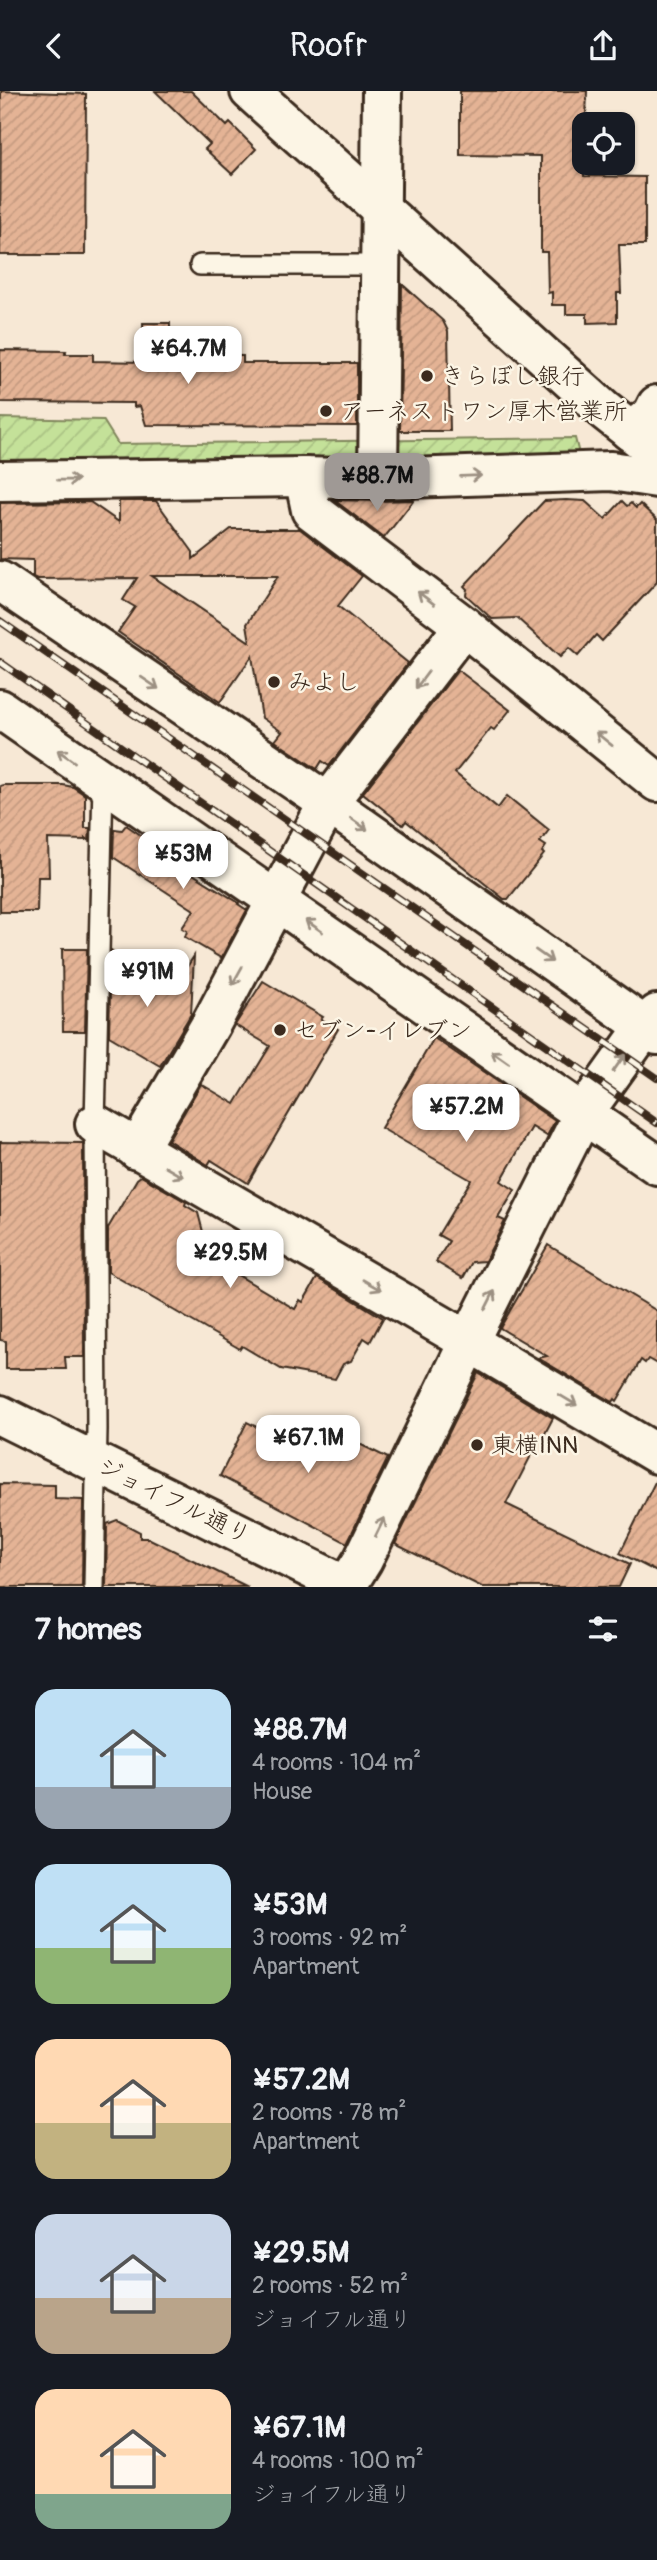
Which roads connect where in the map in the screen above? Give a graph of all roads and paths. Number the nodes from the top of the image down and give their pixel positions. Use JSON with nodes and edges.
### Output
{"nodes":[{"id":1,"x":250,"y":91,"type":"edge"},
{"id":2,"x":382,"y":91,"type":"edge"},
{"id":3,"x":381,"y":210,"type":"junction"},
{"id":4,"x":200,"y":265,"type":"dead end"},
{"id":5,"x":381,"y":265,"type":"junction"},
{"id":6,"x":648,"y":429,"type":"edge"},
{"id":7,"x":304,"y":477,"type":"junction"},
{"id":8,"x":378,"y":478,"type":"junction"},
{"id":9,"x":657,"y":478,"type":"edge"},
{"id":10,"x":0,"y":481,"type":"edge"},
{"id":11,"x":0,"y":581,"type":"edge"},
{"id":12,"x":464,"y":626,"type":"junction"},
{"id":13,"x":0,"y":709,"type":"edge"},
{"id":14,"x":103,"y":782,"type":"junction"},
{"id":15,"x":657,"y":782,"type":"edge"},
{"id":16,"x":328,"y":803,"type":"junction"},
{"id":17,"x":278,"y":902,"type":"junction"},
{"id":18,"x":653,"y":1025,"type":"edge"},
{"id":19,"x":583,"y":1114,"type":"junction"},
{"id":20,"x":94,"y":1125,"type":"junction"},
{"id":21,"x":136,"y":1150,"type":"junction"},
{"id":22,"x":657,"y":1165,"type":"edge"},
{"id":23,"x":469,"y":1341,"type":"junction"},
{"id":24,"x":0,"y":1415,"type":"edge"},
{"id":25,"x":657,"y":1454,"type":"edge"},
{"id":26,"x":96,"y":1463,"type":"junction"},
{"id":27,"x":94,"y":1587,"type":"edge"},
{"id":28,"x":347,"y":1587,"type":"edge"}],
"edges":[{"from":1,"to":3,"type":"street"},
{"from":2,"to":3,"type":"street"},
{"from":3,"to":5,"type":"street"},
{"from":3,"to":6,"type":"street"},
{"from":4,"to":5,"type":"lane"},
{"from":5,"to":8,"type":"street"},
{"from":7,"to":8,"type":"street"},
{"from":10,"to":7,"type":"street","one_way":true},
{"from":12,"to":7,"type":"street","one_way":true},
{"from":8,"to":9,"type":"street","one_way":true},
{"from":11,"to":16,"type":"street","one_way":true},
{"from":15,"to":12,"type":"street","one_way":true},
{"from":12,"to":16,"type":"street","one_way":true},
{"from":14,"to":13,"type":"street","one_way":true},
{"from":14,"to":17,"type":"street"},
{"from":14,"to":20,"type":"lane"},
{"from":16,"to":17,"type":"street"},
{"from":16,"to":18,"type":"street","one_way":true},
{"from":19,"to":17,"type":"street","one_way":true},
{"from":17,"to":21,"type":"street","one_way":true},
{"from":19,"to":18,"type":"street","one_way":true},
{"from":19,"to":22,"type":"street"},
{"from":23,"to":19,"type":"street","one_way":true},
{"from":20,"to":21,"type":"street"},
{"from":20,"to":26,"type":"lane"},
{"from":21,"to":23,"type":"street","one_way":true},
{"from":23,"to":25,"type":"street","one_way":true},
{"from":28,"to":23,"type":"street","one_way":true},
{"from":24,"to":26,"type":"street","name":"ジョイフル通り"},
{"from":26,"to":27,"type":"lane"},
{"from":26,"to":28,"type":"street","name":"ジョイフル通り"}]}
